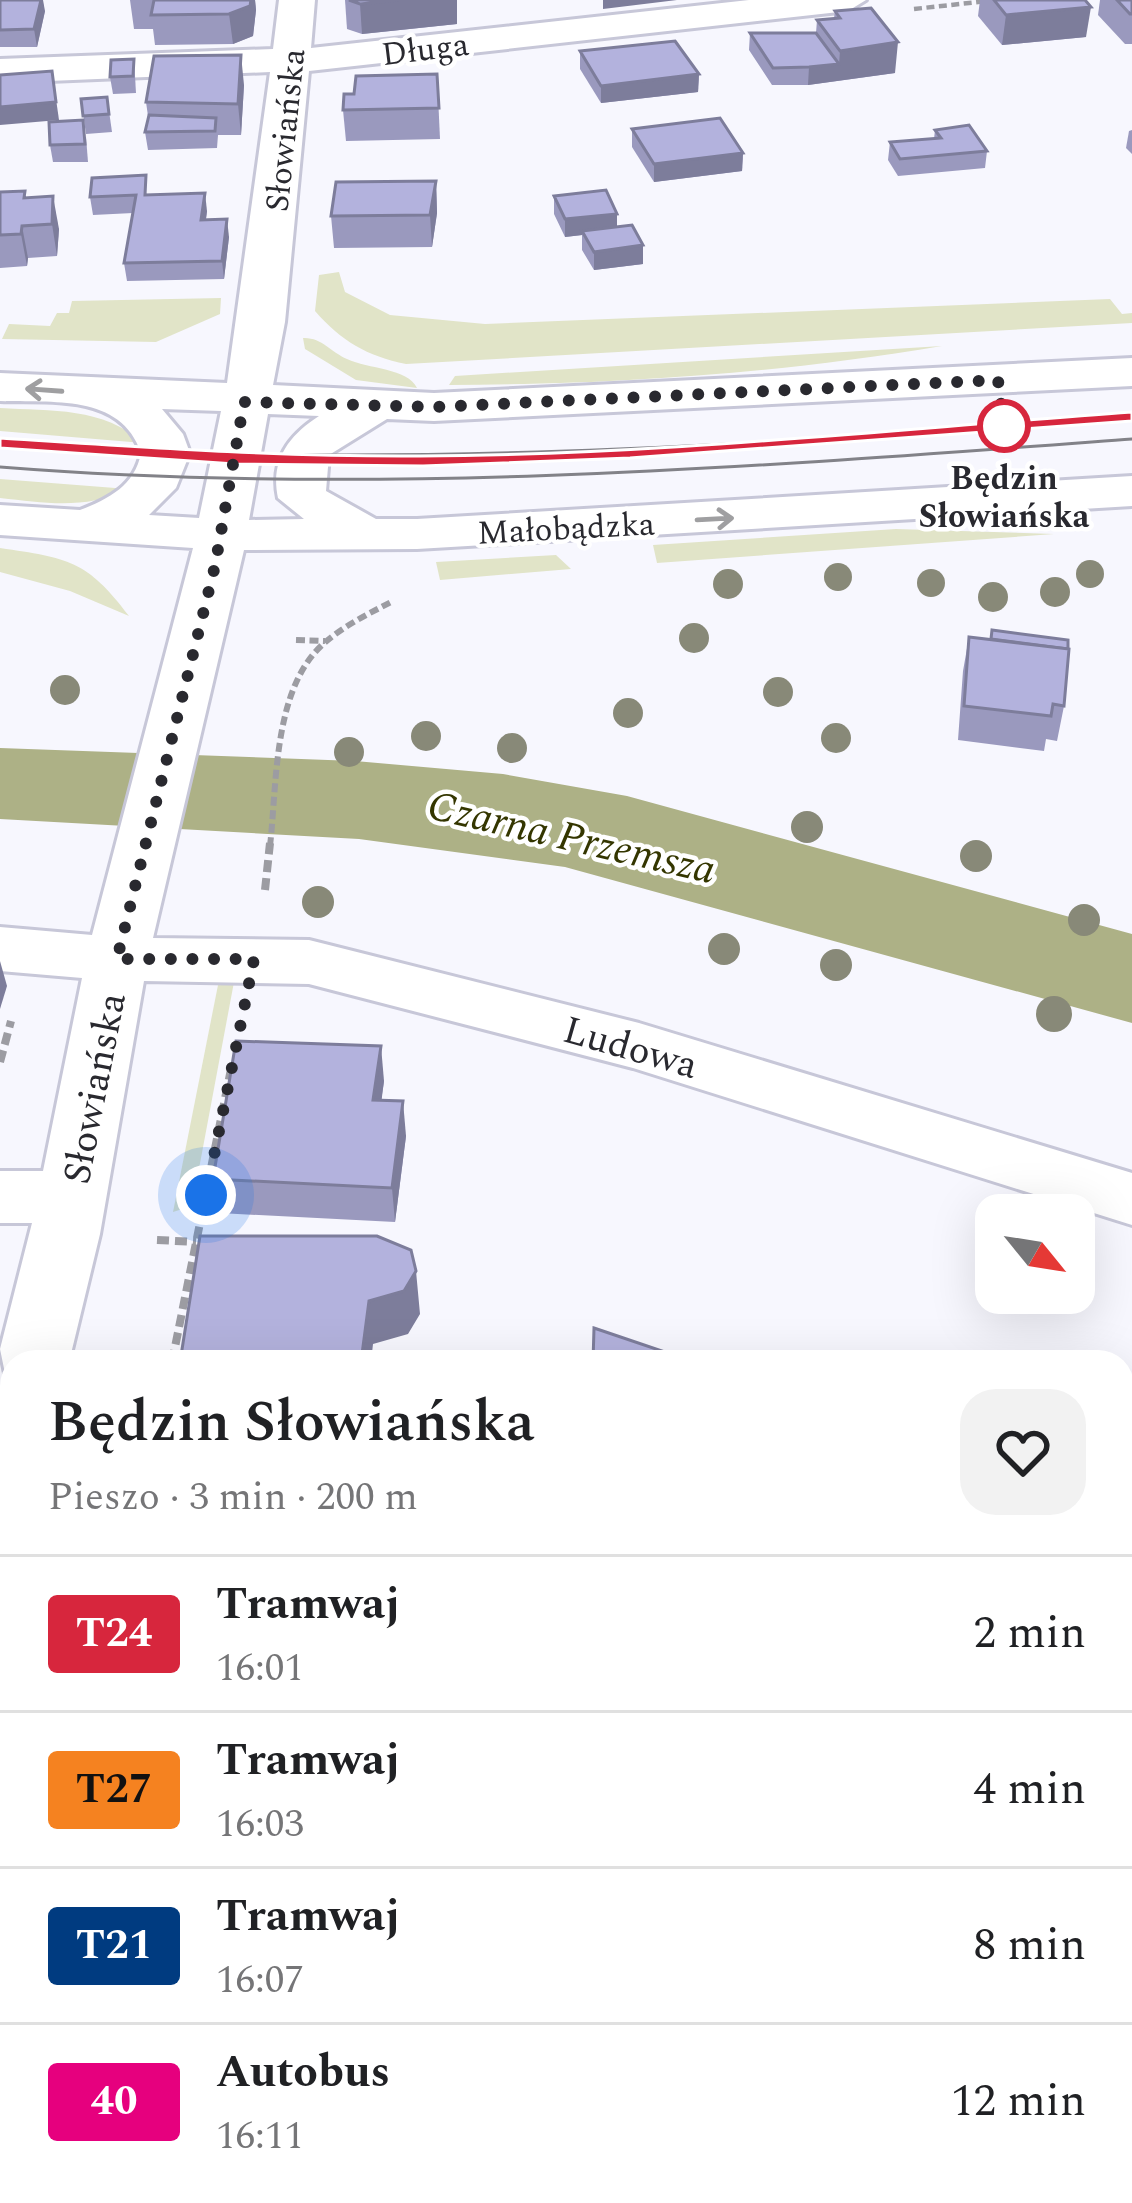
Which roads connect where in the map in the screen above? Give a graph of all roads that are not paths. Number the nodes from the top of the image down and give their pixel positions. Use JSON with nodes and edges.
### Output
{"nodes":[{"id":1,"x":297,"y":0,"type":"edge"},
{"id":2,"x":848,"y":0,"type":"edge"},
{"id":3,"x":294,"y":61,"type":"junction"},
{"id":4,"x":0,"y":71,"type":"edge"},
{"id":5,"x":1132,"y":372,"type":"edge"},
{"id":6,"x":0,"y":387,"type":"edge"},
{"id":7,"x":112,"y":395,"type":"junction"},
{"id":8,"x":244,"y":402,"type":"junction"},
{"id":9,"x":375,"y":407,"type":"junction"},
{"id":10,"x":1132,"y":491,"type":"edge"},
{"id":11,"x":0,"y":520,"type":"edge"},
{"id":12,"x":81,"y":527,"type":"junction"},
{"id":13,"x":221,"y":535,"type":"junction"},
{"id":14,"x":367,"y":535,"type":"junction"},
{"id":15,"x":123,"y":937,"type":"junction"},
{"id":16,"x":0,"y":949,"type":"edge"},
{"id":17,"x":0,"y":1197,"type":"edge"},
{"id":18,"x":72,"y":1197,"type":"junction"},
{"id":19,"x":1132,"y":1198,"type":"edge"},
{"id":20,"x":36,"y":1350,"type":"edge"}],
"edges":[{"from":1,"to":3,"type":"street","name":"Słowiańska"},
{"from":2,"to":3,"type":"street","name":"Długa"},
{"from":3,"to":4,"type":"street","name":"Długa"},
{"from":3,"to":8,"type":"street","name":"Słowiańska"},
{"from":5,"to":9,"type":"street"},
{"from":7,"to":6,"type":"street","one_way":true},
{"from":7,"to":8,"type":"street"},
{"from":7,"to":12,"type":"street"},
{"from":8,"to":9,"type":"street"},
{"from":8,"to":13,"type":"street","name":"Słowiańska"},
{"from":9,"to":14,"type":"street"},
{"from":14,"to":10,"type":"street","name":"Małobądzka","one_way":true},
{"from":11,"to":12,"type":"street","name":"Małobądzka"},
{"from":12,"to":13,"type":"street","name":"Małobądzka"},
{"from":13,"to":14,"type":"street","name":"Małobądzka"},
{"from":13,"to":15,"type":"street","name":"Słowiańska"},
{"from":15,"to":16,"type":"street","name":"Ludowa"},
{"from":15,"to":18,"type":"street","name":"Słowiańska"},
{"from":15,"to":19,"type":"street","name":"Ludowa"},
{"from":17,"to":18,"type":"street"},
{"from":18,"to":20,"type":"street","name":"Słowiańska"}]}
